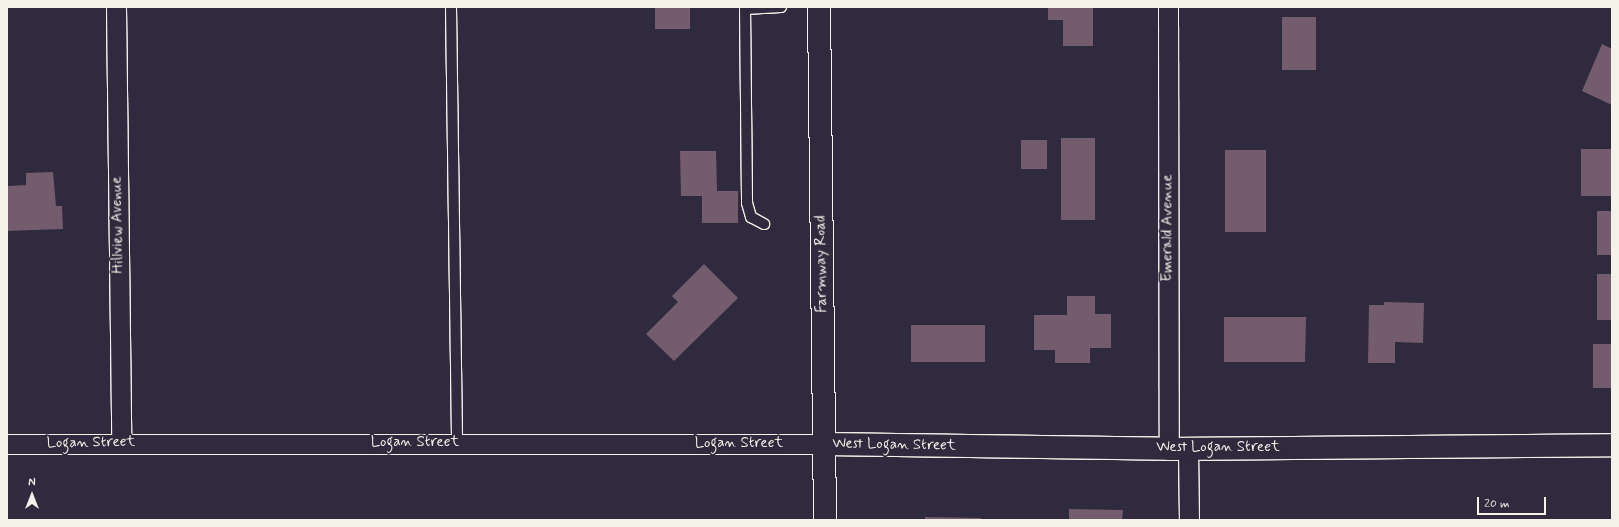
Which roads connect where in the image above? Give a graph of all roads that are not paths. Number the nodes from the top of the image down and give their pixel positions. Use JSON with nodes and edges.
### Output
{"nodes":[{"id":1,"x":116,"y":7,"type":"edge"},
{"id":2,"x":451,"y":7,"type":"edge"},
{"id":3,"x":781,"y":7,"type":"edge"},
{"id":4,"x":819,"y":7,"type":"edge"},
{"id":5,"x":1168,"y":7,"type":"edge"},
{"id":6,"x":745,"y":8,"type":"edge"},
{"id":7,"x":764,"y":224,"type":"dead end"},
{"id":8,"x":121,"y":442,"type":"junction"},
{"id":9,"x":457,"y":443,"type":"junction"},
{"id":10,"x":7,"y":444,"type":"edge"},
{"id":11,"x":824,"y":444,"type":"junction"},
{"id":12,"x":1612,"y":445,"type":"edge"},
{"id":13,"x":1179,"y":449,"type":"junction"},
{"id":14,"x":825,"y":520,"type":"edge"},
{"id":15,"x":1189,"y":520,"type":"edge"}],
"edges":[{"from":1,"to":8,"type":"street","name":"Hillview Avenue"},
{"from":2,"to":9,"type":"lane"},
{"from":3,"to":6,"type":"lane"},
{"from":4,"to":11,"type":"street","name":"Farmway Road"},
{"from":5,"to":13,"type":"street","name":"Emerald Avenue"},
{"from":6,"to":7,"type":"lane"},
{"from":8,"to":9,"type":"street","name":"Logan Street"},
{"from":8,"to":10,"type":"street","name":"Logan Street"},
{"from":9,"to":11,"type":"street","name":"Logan Street"},
{"from":11,"to":13,"type":"street","name":"West Logan Street"},
{"from":11,"to":14,"type":"street","name":"Farmway Road"},
{"from":12,"to":13,"type":"street","name":"West Logan Street"},
{"from":13,"to":15,"type":"street","name":"Emerald Avenue"}]}
